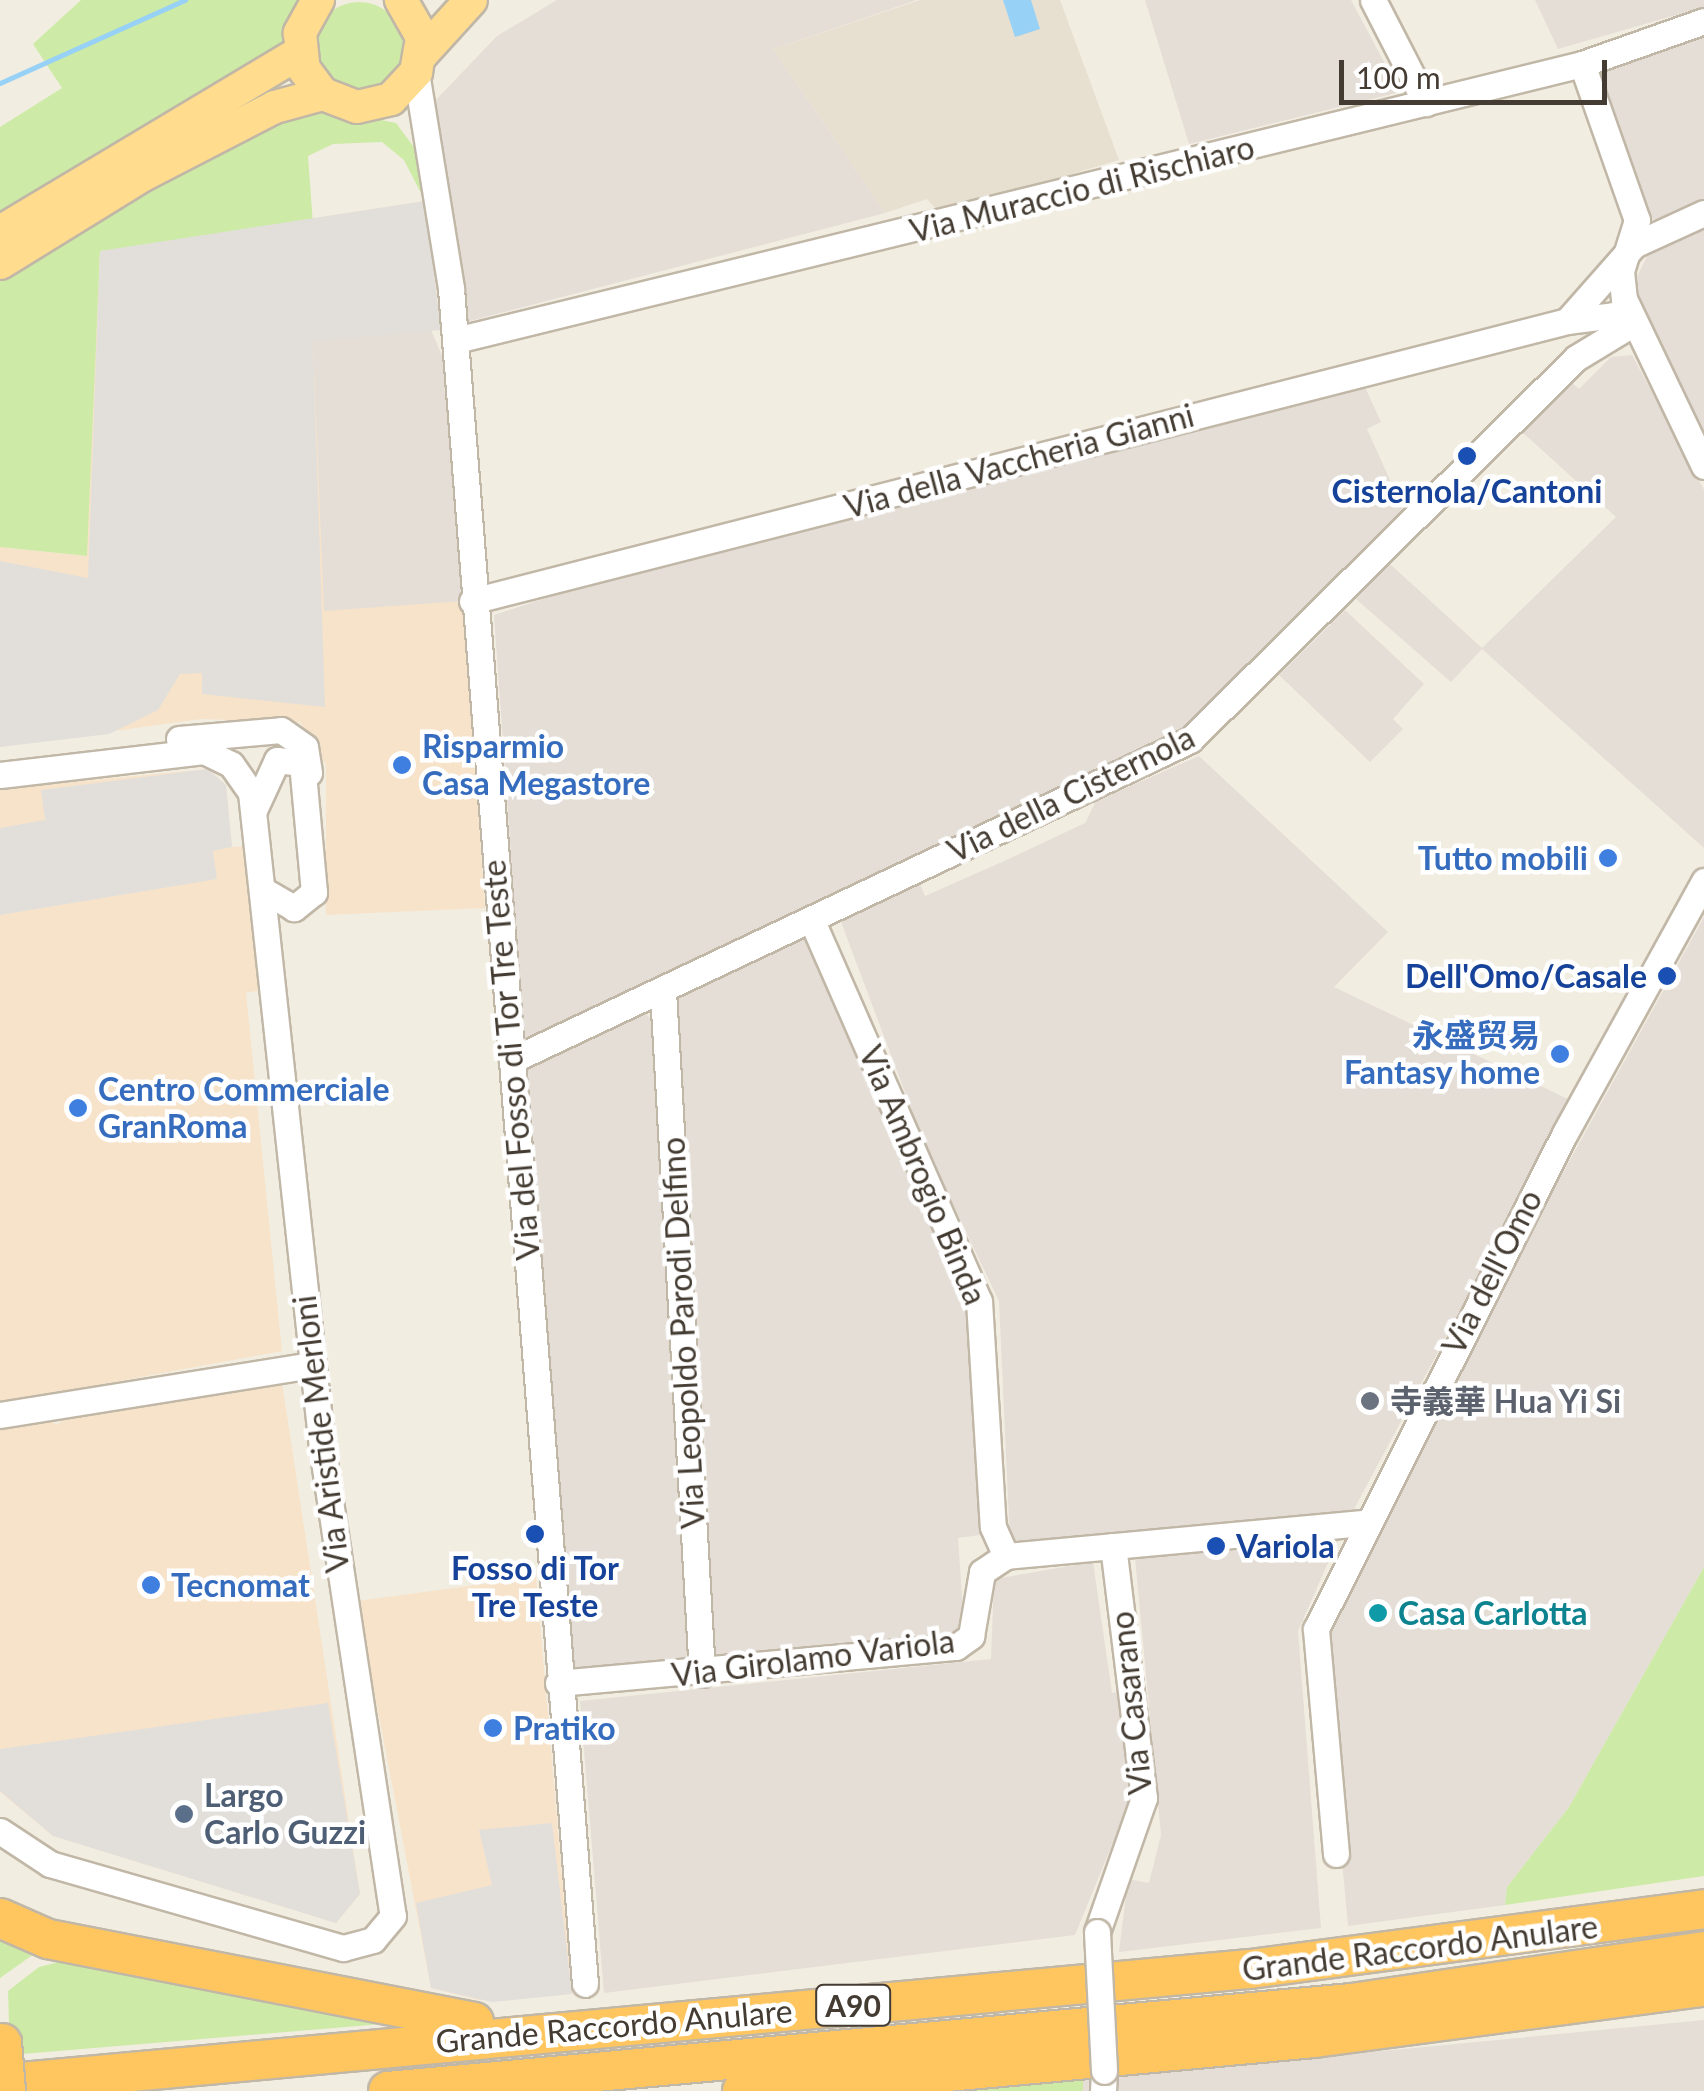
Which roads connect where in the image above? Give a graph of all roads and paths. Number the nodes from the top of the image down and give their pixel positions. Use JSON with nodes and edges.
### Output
{"nodes":[{"id":1,"x":318,"y":0,"type":"edge"},
{"id":2,"x":401,"y":0,"type":"edge"},
{"id":3,"x":471,"y":0,"type":"edge"},
{"id":4,"x":1373,"y":0,"type":"edge"},
{"id":5,"x":1704,"y":20,"type":"edge"},
{"id":6,"x":299,"y":53,"type":"junction"},
{"id":7,"x":418,"y":64,"type":"junction"},
{"id":8,"x":1582,"y":64,"type":"junction"},
{"id":9,"x":323,"y":94,"type":"junction"},
{"id":10,"x":1426,"y":103,"type":"junction"},
{"id":11,"x":374,"y":105,"type":"junction"},
{"id":12,"x":424,"y":138,"type":"junction"},
{"id":13,"x":1704,"y":213,"type":"edge"},
{"id":14,"x":0,"y":232,"type":"edge"},
{"id":15,"x":1634,"y":245,"type":"junction"},
{"id":16,"x":0,"y":263,"type":"edge"},
{"id":17,"x":1567,"y":320,"type":"junction"},
{"id":18,"x":1632,"y":324,"type":"junction"},
{"id":19,"x":456,"y":340,"type":"junction"},
{"id":20,"x":1583,"y":352,"type":"junction"},
{"id":21,"x":1704,"y":466,"type":"edge"},
{"id":22,"x":472,"y":600,"type":"junction"},
{"id":23,"x":0,"y":758,"type":"edge"},
{"id":24,"x":308,"y":772,"type":"junction"},
{"id":25,"x":0,"y":776,"type":"edge"},
{"id":26,"x":254,"y":810,"type":"junction"},
{"id":27,"x":1704,"y":882,"type":"edge"},
{"id":28,"x":263,"y":890,"type":"junction"},
{"id":29,"x":812,"y":921,"type":"junction"},
{"id":30,"x":664,"y":991,"type":"junction"},
{"id":31,"x":512,"y":1060,"type":"junction"},
{"id":32,"x":312,"y":1365,"type":"junction"},
{"id":33,"x":0,"y":1416,"type":"edge"},
{"id":34,"x":1363,"y":1522,"type":"junction"},
{"id":35,"x":1112,"y":1546,"type":"junction"},
{"id":36,"x":1006,"y":1556,"type":"junction"},
{"id":37,"x":702,"y":1674,"type":"junction"},
{"id":38,"x":558,"y":1682,"type":"junction"},
{"id":39,"x":0,"y":1831,"type":"edge"},
{"id":40,"x":1336,"y":1854,"type":"dead end"},
{"id":41,"x":1704,"y":1895,"type":"edge"},
{"id":42,"x":1704,"y":1909,"type":"edge"},
{"id":43,"x":0,"y":1918,"type":"edge"},
{"id":44,"x":1603,"y":1926,"type":"junction"},
{"id":45,"x":1704,"y":1951,"type":"edge"},
{"id":46,"x":585,"y":1984,"type":"dead end"},
{"id":47,"x":1694,"y":1990,"type":"edge"},
{"id":48,"x":566,"y":2032,"type":"junction"},
{"id":49,"x":1,"y":2039,"type":"edge"},
{"id":50,"x":1103,"y":2081,"type":"edge"},
{"id":51,"x":0,"y":2084,"type":"edge"},
{"id":52,"x":6,"y":2091,"type":"edge"},
{"id":53,"x":388,"y":2091,"type":"edge"},
{"id":54,"x":742,"y":2091,"type":"edge"}],
"edges":[{"from":1,"to":6,"type":"main road"},
{"from":2,"to":7,"type":"main road"},
{"from":3,"to":7,"type":"main road"},
{"from":4,"to":10,"type":"street"},
{"from":5,"to":8,"type":"street","name":"Via Muraccio di Rischiaro"},
{"from":6,"to":9,"type":"main road"},
{"from":6,"to":14,"type":"main road"},
{"from":7,"to":11,"type":"main road"},
{"from":7,"to":12,"type":"street","name":"Via del Fosso di Tor Tre Teste"},
{"from":8,"to":10,"type":"street","name":"Via Muraccio di Rischiaro"},
{"from":8,"to":15,"type":"street"},
{"from":9,"to":11,"type":"main road"},
{"from":9,"to":16,"type":"main road"},
{"from":10,"to":19,"type":"street","name":"Via Muraccio di Rischiaro"},
{"from":11,"to":12,"type":"street"},
{"from":12,"to":19,"type":"street","name":"Via del Fosso di Tor Tre Teste"},
{"from":13,"to":15,"type":"street"},
{"from":15,"to":17,"type":"street"},
{"from":15,"to":18,"type":"street"},
{"from":17,"to":18,"type":"street","name":"Via della Vaccheria Gianni"},
{"from":17,"to":20,"type":"street"},
{"from":17,"to":22,"type":"street","name":"Via della Vaccheria Gianni"},
{"from":18,"to":20,"type":"street","name":"Via della Cisternola"},
{"from":18,"to":21,"type":"street"},
{"from":19,"to":22,"type":"street","name":"Via del Fosso di Tor Tre Teste"},
{"from":20,"to":29,"type":"street","name":"Via della Cisternola"},
{"from":22,"to":31,"type":"street","name":"Via del Fosso di Tor Tre Teste"},
{"from":23,"to":24,"type":"street"},
{"from":24,"to":26,"type":"street"},
{"from":24,"to":28,"type":"street"},
{"from":25,"to":26,"type":"street","name":"Via Aristide Merloni"},
{"from":26,"to":28,"type":"street","name":"Via Aristide Merloni"},
{"from":27,"to":34,"type":"street","name":"Via dell'Omo"},
{"from":28,"to":32,"type":"street","name":"Via Aristide Merloni"},
{"from":29,"to":30,"type":"street","name":"Via della Cisternola"},
{"from":29,"to":36,"type":"street","name":"Via Ambrogio Binda"},
{"from":30,"to":31,"type":"street","name":"Via della Cisternola"},
{"from":30,"to":37,"type":"street","name":"Via Leopoldo Parodi Delfino"},
{"from":31,"to":38,"type":"street","name":"Via del Fosso di Tor Tre Teste"},
{"from":32,"to":33,"type":"street"},
{"from":32,"to":39,"type":"street","name":"Via Aristide Merloni"},
{"from":34,"to":35,"type":"street"},
{"from":34,"to":40,"type":"street","name":"Via dell'Omo"},
{"from":35,"to":36,"type":"street"},
{"from":35,"to":50,"type":"street","name":"Via Casarano","bridge":true},
{"from":36,"to":37,"type":"street","name":"Via Girolamo Variola"},
{"from":37,"to":38,"type":"street","name":"Via Girolamo Variola"},
{"from":38,"to":46,"type":"street","name":"Via del Fosso di Tor Tre Teste"},
{"from":41,"to":44,"type":"highway"},
{"from":42,"to":44,"type":"highway","name":"Grande Raccordo Anulare","number":"A90"},
{"from":43,"to":48,"type":"highway"},
{"from":44,"to":48,"type":"highway","name":"Grande Raccordo Anulare","number":"A90"},
{"from":45,"to":53,"type":"highway","name":"Grande Raccordo Anulare","number":"A90"},
{"from":47,"to":54,"type":"highway"},
{"from":48,"to":51,"type":"highway","name":"Grande Raccordo Anulare","number":"A90"},
{"from":49,"to":52,"type":"highway","bridge":true}]}
